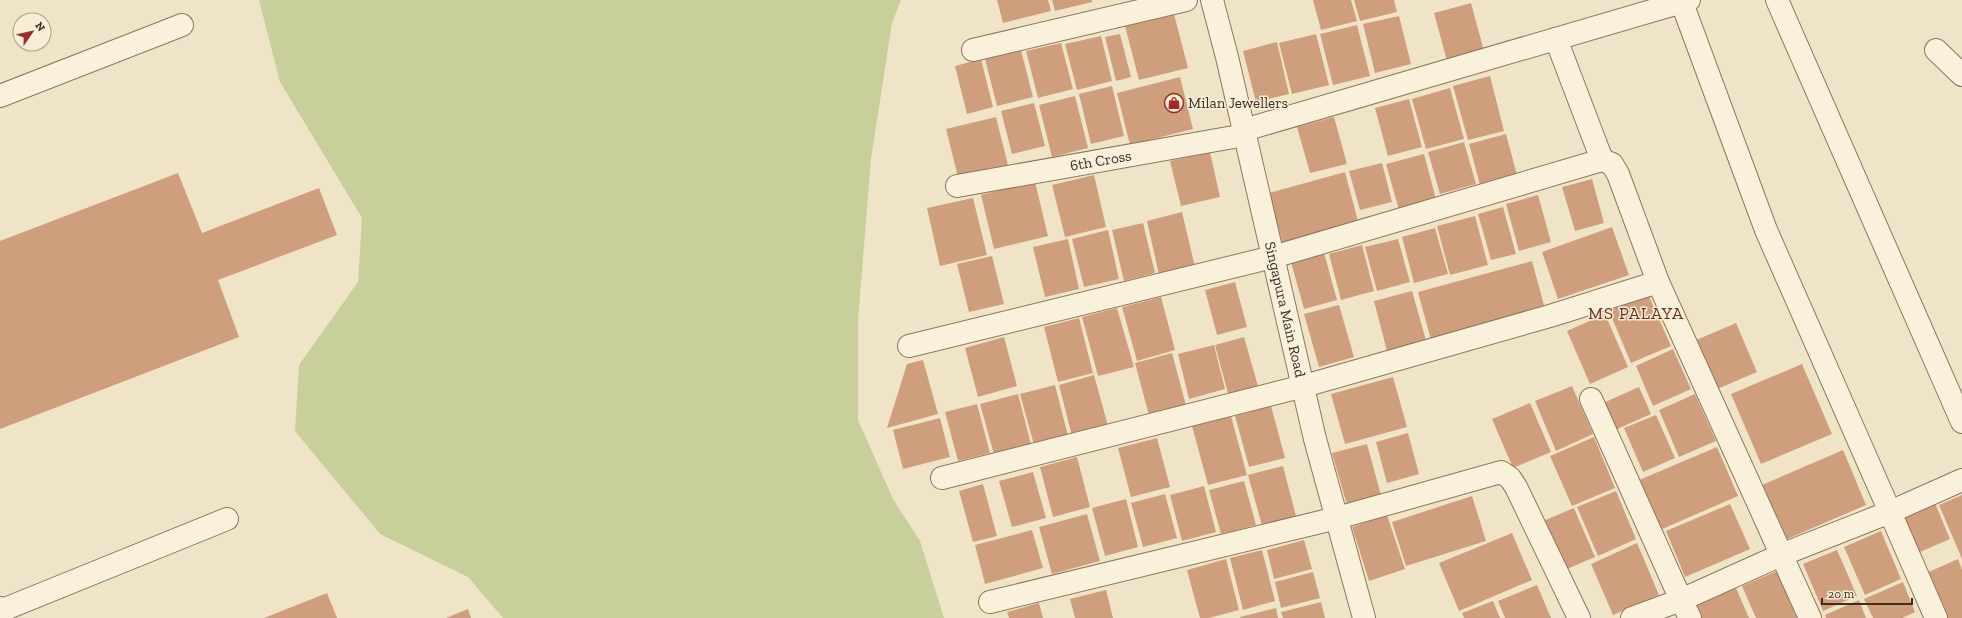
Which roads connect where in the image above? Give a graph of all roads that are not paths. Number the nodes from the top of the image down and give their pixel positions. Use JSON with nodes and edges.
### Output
{"nodes":[{"id":1,"x":1186,"y":0,"type":"edge"},
{"id":2,"x":1212,"y":0,"type":"edge"},
{"id":3,"x":1777,"y":0,"type":"edge"},
{"id":4,"x":1686,"y":2,"type":"edge"},
{"id":5,"x":182,"y":25,"type":"dead end"},
{"id":6,"x":1556,"y":40,"type":"junction"},
{"id":7,"x":973,"y":50,"type":"dead end"},
{"id":8,"x":1936,"y":50,"type":"dead end"},
{"id":9,"x":1962,"y":75,"type":"edge"},
{"id":10,"x":0,"y":96,"type":"edge"},
{"id":11,"x":1244,"y":132,"type":"junction"},
{"id":12,"x":1602,"y":160,"type":"junction"},
{"id":13,"x":958,"y":186,"type":"dead end"},
{"id":14,"x":1273,"y":257,"type":"junction"},
{"id":15,"x":1658,"y":282,"type":"junction"},
{"id":16,"x":909,"y":346,"type":"dead end"},
{"id":17,"x":1304,"y":386,"type":"junction"},
{"id":18,"x":1591,"y":399,"type":"dead end"},
{"id":19,"x":1962,"y":422,"type":"edge"},
{"id":20,"x":942,"y":478,"type":"dead end"},
{"id":21,"x":1962,"y":480,"type":"edge"},
{"id":22,"x":1890,"y":512,"type":"junction"},
{"id":23,"x":1337,"y":518,"type":"junction"},
{"id":24,"x":227,"y":519,"type":"dead end"},
{"id":25,"x":1781,"y":555,"type":"junction"},
{"id":26,"x":990,"y":602,"type":"dead end"},
{"id":27,"x":0,"y":608,"type":"edge"},
{"id":28,"x":1686,"y":609,"type":"edge"},
{"id":29,"x":1364,"y":618,"type":"edge"},
{"id":30,"x":1579,"y":618,"type":"edge"},
{"id":31,"x":1632,"y":618,"type":"edge"},
{"id":32,"x":1810,"y":618,"type":"edge"},
{"id":33,"x":1936,"y":618,"type":"edge"}],
"edges":[{"from":1,"to":7,"type":"street"},
{"from":2,"to":11,"type":"street","name":"Singapura Main Road"},
{"from":3,"to":19,"type":"street"},
{"from":4,"to":6,"type":"street","name":"6th Cross"},
{"from":4,"to":22,"type":"street"},
{"from":5,"to":10,"type":"street"},
{"from":6,"to":11,"type":"street","name":"6th Cross"},
{"from":6,"to":12,"type":"street"},
{"from":8,"to":9,"type":"street"},
{"from":11,"to":13,"type":"street","name":"6th Cross"},
{"from":11,"to":14,"type":"street","name":"Singapura Main Road"},
{"from":12,"to":14,"type":"street"},
{"from":12,"to":15,"type":"street"},
{"from":14,"to":16,"type":"street"},
{"from":14,"to":17,"type":"street","name":"Singapura Main Road"},
{"from":15,"to":17,"type":"street"},
{"from":15,"to":25,"type":"street"},
{"from":17,"to":20,"type":"street"},
{"from":17,"to":23,"type":"street","name":"Singapura Main Road"},
{"from":18,"to":28,"type":"street"},
{"from":21,"to":22,"type":"street"},
{"from":22,"to":25,"type":"street"},
{"from":22,"to":33,"type":"street"},
{"from":23,"to":26,"type":"street"},
{"from":23,"to":29,"type":"street","name":"Singapura Main Road"},
{"from":23,"to":30,"type":"street"},
{"from":24,"to":27,"type":"street"},
{"from":25,"to":28,"type":"street"},
{"from":25,"to":32,"type":"street"},
{"from":28,"to":31,"type":"street"}]}
